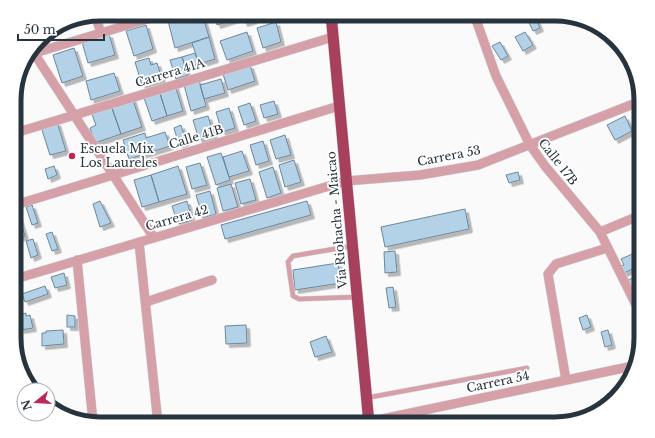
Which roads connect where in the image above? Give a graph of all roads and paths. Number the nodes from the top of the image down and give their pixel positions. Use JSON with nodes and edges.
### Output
{"nodes":[{"id":1,"x":97,"y":21,"type":"edge"},
{"id":2,"x":141,"y":21,"type":"edge"},
{"id":3,"x":332,"y":21,"type":"edge"},
{"id":4,"x":476,"y":21,"type":"edge"},
{"id":5,"x":101,"y":33,"type":"junction"},
{"id":6,"x":333,"y":37,"type":"junction"},
{"id":7,"x":39,"y":50,"type":"edge"},
{"id":8,"x":34,"y":56,"type":"edge"},
{"id":9,"x":634,"y":104,"type":"edge"},
{"id":10,"x":339,"y":106,"type":"junction"},
{"id":11,"x":74,"y":114,"type":"junction"},
{"id":12,"x":21,"y":130,"type":"edge"},
{"id":13,"x":530,"y":145,"type":"junction"},
{"id":14,"x":113,"y":175,"type":"junction"},
{"id":15,"x":346,"y":181,"type":"junction"},
{"id":16,"x":21,"y":203,"type":"edge"},
{"id":17,"x":634,"y":217,"type":"edge"},
{"id":18,"x":600,"y":232,"type":"junction"},
{"id":19,"x":154,"y":238,"type":"junction"},
{"id":20,"x":139,"y":242,"type":"junction"},
{"id":21,"x":352,"y":246,"type":"junction"},
{"id":22,"x":607,"y":248,"type":"junction"},
{"id":23,"x":77,"y":260,"type":"junction"},
{"id":24,"x":21,"y":277,"type":"edge"},
{"id":25,"x":212,"y":280,"type":"dead end"},
{"id":26,"x":357,"y":297,"type":"junction"},
{"id":27,"x":634,"y":301,"type":"edge"},
{"id":28,"x":146,"y":302,"type":"junction"},
{"id":29,"x":628,"y":367,"type":"edge"},
{"id":30,"x":527,"y":368,"type":"dead end"},
{"id":31,"x":566,"y":380,"type":"junction"},
{"id":32,"x":366,"y":398,"type":"junction"},
{"id":33,"x":92,"y":416,"type":"edge"},
{"id":34,"x":157,"y":417,"type":"edge"},
{"id":35,"x":368,"y":417,"type":"edge"},
{"id":36,"x":396,"y":417,"type":"edge"}],
"edges":[{"from":1,"to":5,"type":"street"},
{"from":2,"to":5,"type":"street"},
{"from":3,"to":6,"type":"highway","name":"Vía Riohacha - Maicao"},
{"from":4,"to":13,"type":"street","name":"Calle 17B"},
{"from":5,"to":7,"type":"street"},
{"from":6,"to":10,"type":"highway","name":"Vía Riohacha - Maicao"},
{"from":6,"to":11,"type":"street","name":"Carrera 41A"},
{"from":8,"to":11,"type":"street"},
{"from":9,"to":13,"type":"street","name":"Carrera 53"},
{"from":10,"to":14,"type":"street","name":"Calle 41B"},
{"from":10,"to":15,"type":"highway","name":"Vía Riohacha - Maicao"},
{"from":11,"to":12,"type":"street","name":"Carrera 41A"},
{"from":11,"to":14,"type":"street"},
{"from":13,"to":15,"type":"street","name":"Carrera 53"},
{"from":13,"to":18,"type":"street","name":"Calle 17B"},
{"from":14,"to":16,"type":"street","name":"Calle 41B"},
{"from":14,"to":19,"type":"street"},
{"from":15,"to":19,"type":"street","name":"Carrera 42"},
{"from":15,"to":21,"type":"highway","name":"Vía Riohacha - Maicao"},
{"from":17,"to":18,"type":"street"},
{"from":18,"to":22,"type":"street","name":"Calle 17B"},
{"from":19,"to":20,"type":"street","name":"Carrera 42"},
{"from":20,"to":23,"type":"street","name":"Carrera 42"},
{"from":20,"to":28,"type":"street"},
{"from":21,"to":26,"type":"highway","name":"Vía Riohacha - Maicao"},
{"from":21,"to":26,"type":"lane"},
{"from":22,"to":27,"type":"street","name":"Calle 17B"},
{"from":22,"to":31,"type":"street"},
{"from":23,"to":24,"type":"street","name":"Carrera 42"},
{"from":23,"to":33,"type":"street"},
{"from":25,"to":28,"type":"street"},
{"from":26,"to":32,"type":"highway","name":"Vía Riohacha - Maicao"},
{"from":28,"to":34,"type":"street"},
{"from":29,"to":31,"type":"street","name":"Carrera 54"},
{"from":30,"to":32,"type":"lane"},
{"from":31,"to":36,"type":"street","name":"Carrera 54"},
{"from":32,"to":35,"type":"highway","name":"Vía Riohacha - Maicao"}]}
